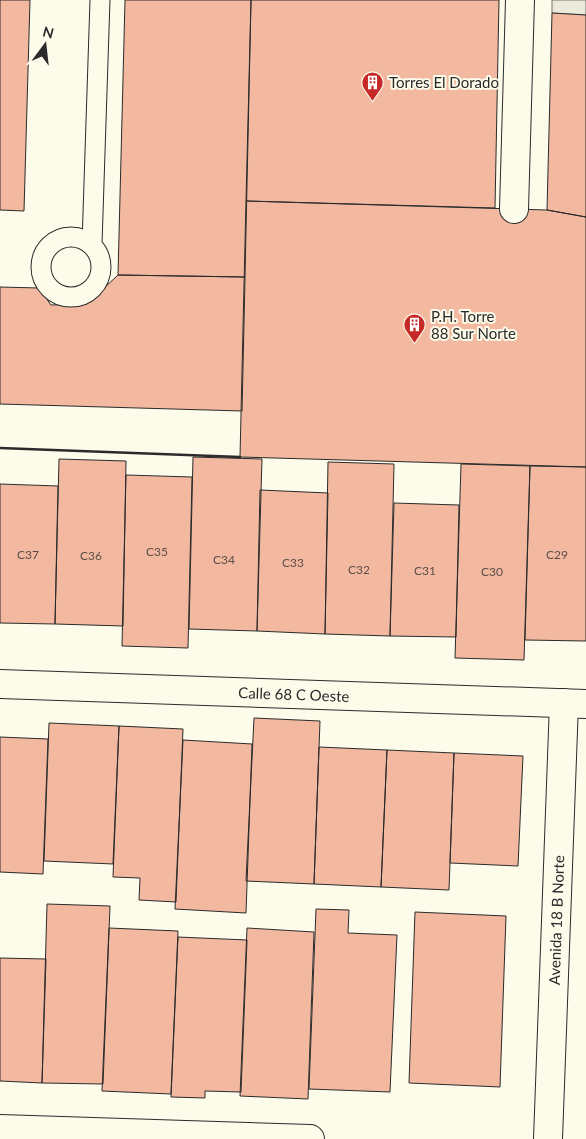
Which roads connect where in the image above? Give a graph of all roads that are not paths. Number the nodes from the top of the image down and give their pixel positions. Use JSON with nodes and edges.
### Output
{"nodes":[{"id":1,"x":100,"y":0,"type":"edge"},
{"id":2,"x":520,"y":0,"type":"edge"},
{"id":3,"x":514,"y":209,"type":"dead end"},
{"id":4,"x":92,"y":244,"type":"dead end"},
{"id":5,"x":0,"y":684,"type":"edge"},
{"id":6,"x":575,"y":703,"type":"edge"},
{"id":7,"x":0,"y":1129,"type":"edge"},
{"id":8,"x":310,"y":1139,"type":"edge"},
{"id":9,"x":548,"y":1139,"type":"edge"}],
"edges":[{"from":1,"to":4,"type":"lane"},
{"from":2,"to":3,"type":"street"},
{"from":5,"to":6,"type":"street","name":"Calle 68 C Oeste"},
{"from":6,"to":9,"type":"street","name":"Avenida 18 B Norte"},
{"from":7,"to":8,"type":"street"}]}
